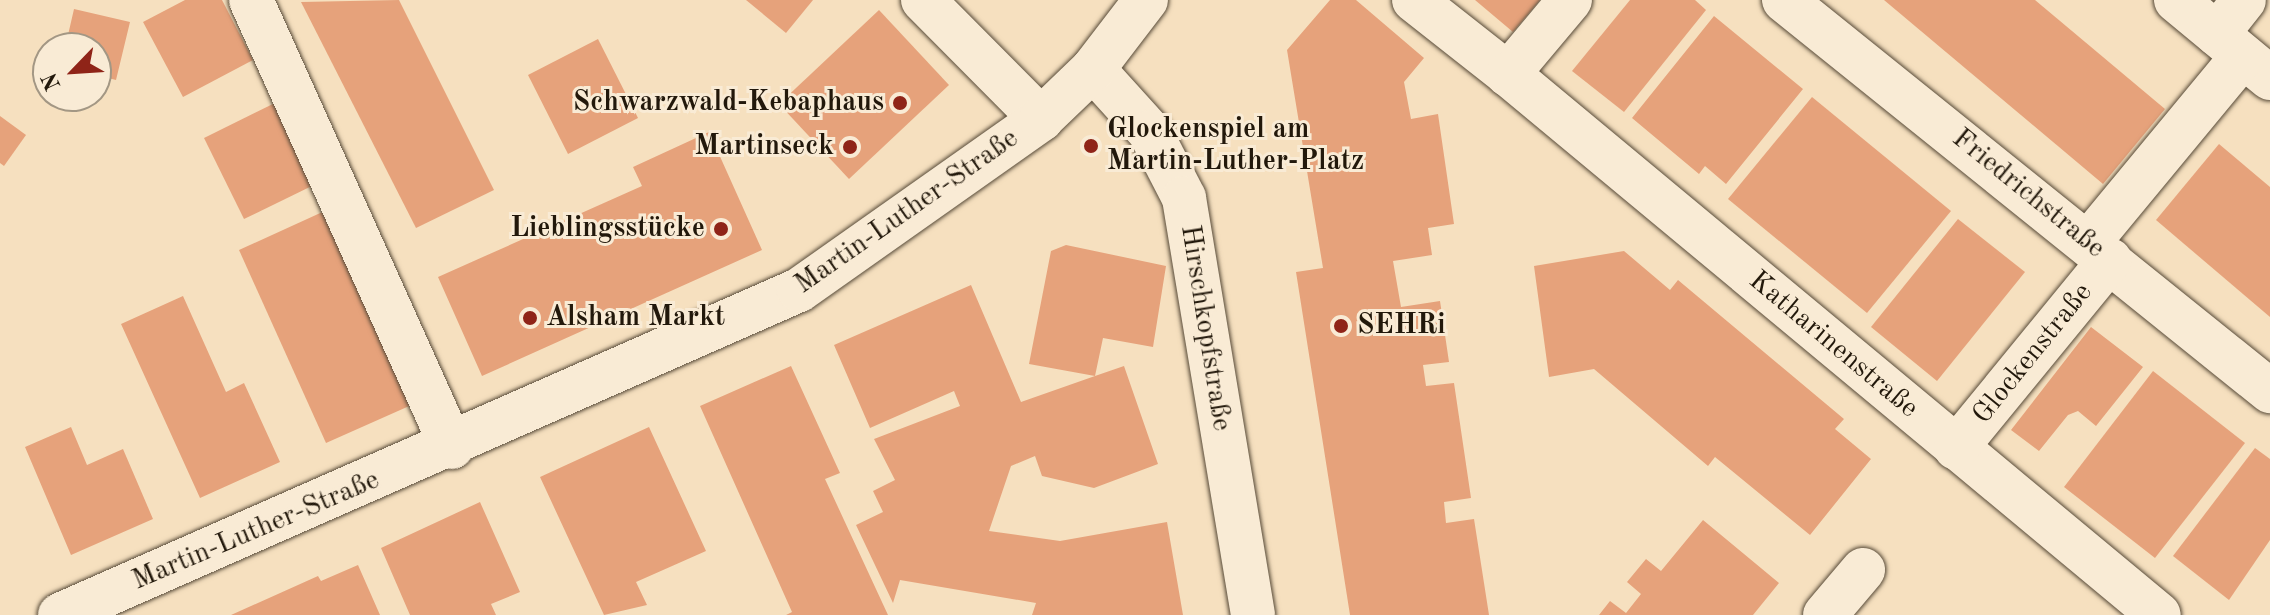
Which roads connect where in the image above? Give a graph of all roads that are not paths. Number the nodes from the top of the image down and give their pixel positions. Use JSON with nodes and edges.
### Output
{"nodes":[{"id":1,"x":251,"y":0,"type":"edge"},
{"id":2,"x":923,"y":0,"type":"edge"},
{"id":3,"x":1146,"y":0,"type":"edge"},
{"id":4,"x":1414,"y":0,"type":"edge"},
{"id":5,"x":1570,"y":0,"type":"edge"},
{"id":6,"x":1784,"y":0,"type":"edge"},
{"id":7,"x":2176,"y":0,"type":"edge"},
{"id":8,"x":2244,"y":0,"type":"edge"},
{"id":9,"x":2243,"y":56,"type":"edge"},
{"id":10,"x":1093,"y":69,"type":"junction"},
{"id":11,"x":1508,"y":74,"type":"junction"},
{"id":12,"x":1041,"y":119,"type":"junction"},
{"id":13,"x":2100,"y":251,"type":"junction"},
{"id":14,"x":2270,"y":391,"type":"edge"},
{"id":15,"x":452,"y":447,"type":"junction"},
{"id":16,"x":1956,"y":448,"type":"junction"},
{"id":17,"x":1863,"y":570,"type":"dead end"},
{"id":18,"x":60,"y":615,"type":"edge"},
{"id":19,"x":1253,"y":615,"type":"edge"},
{"id":20,"x":1825,"y":615,"type":"edge"},
{"id":21,"x":2159,"y":615,"type":"edge"}],
"edges":[{"from":1,"to":15,"type":"street"},
{"from":2,"to":12,"type":"street"},
{"from":3,"to":10,"type":"street","name":"Martin-Luther-Straße"},
{"from":4,"to":11,"type":"street","name":"Katharinenstraße"},
{"from":5,"to":11,"type":"street"},
{"from":6,"to":13,"type":"street","name":"Friedrichstraße"},
{"from":7,"to":9,"type":"street"},
{"from":8,"to":9,"type":"street","name":"Glockenstraße"},
{"from":9,"to":13,"type":"street","name":"Glockenstraße"},
{"from":10,"to":12,"type":"street","name":"Martin-Luther-Straße"},
{"from":10,"to":19,"type":"street","name":"Hirschkopfstraße"},
{"from":11,"to":16,"type":"street","name":"Katharinenstraße"},
{"from":12,"to":15,"type":"street","name":"Martin-Luther-Straße"},
{"from":13,"to":14,"type":"street","name":"Friedrichstraße"},
{"from":13,"to":16,"type":"street","name":"Glockenstraße"},
{"from":15,"to":18,"type":"street","name":"Martin-Luther-Straße"},
{"from":16,"to":21,"type":"street","name":"Katharinenstraße"},
{"from":17,"to":20,"type":"street"}]}
